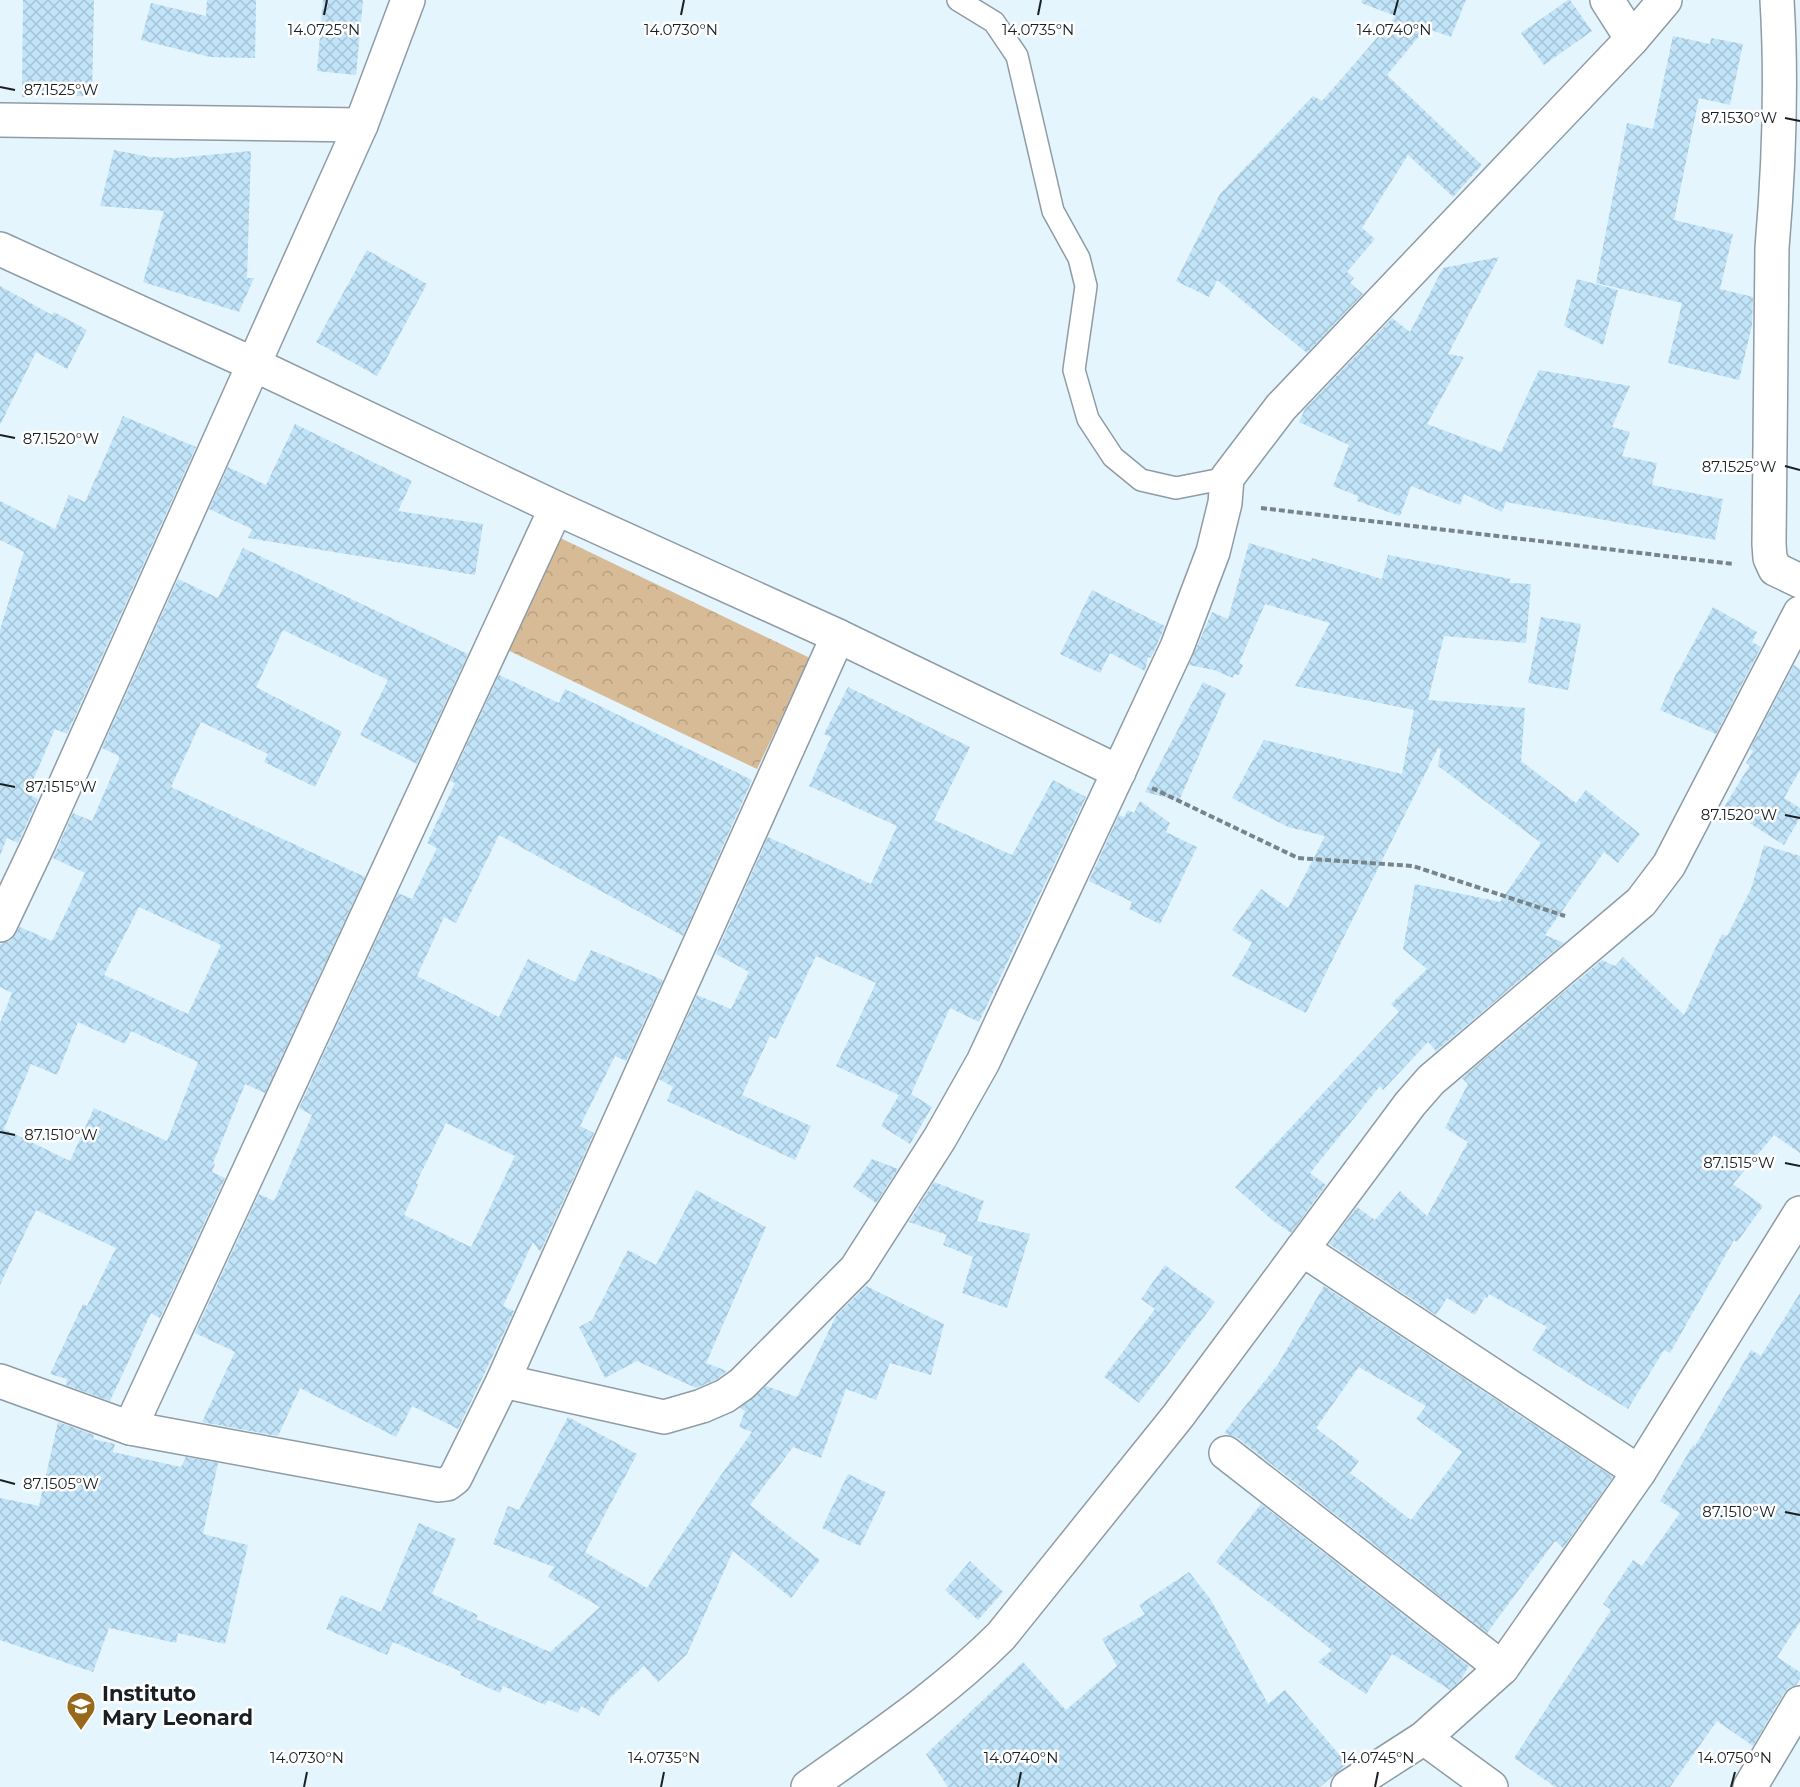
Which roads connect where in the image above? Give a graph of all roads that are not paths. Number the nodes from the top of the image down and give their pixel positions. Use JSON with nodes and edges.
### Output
{"nodes":[{"id":1,"x":408,"y":0,"type":"edge"},
{"id":2,"x":958,"y":0,"type":"edge"},
{"id":3,"x":1607,"y":0,"type":"edge"},
{"id":4,"x":1665,"y":0,"type":"edge"},
{"id":5,"x":1777,"y":0,"type":"edge"},
{"id":6,"x":1632,"y":39,"type":"junction"},
{"id":7,"x":0,"y":120,"type":"edge"},
{"id":8,"x":361,"y":125,"type":"junction"},
{"id":9,"x":0,"y":249,"type":"edge"},
{"id":10,"x":253,"y":364,"type":"junction"},
{"id":11,"x":1226,"y":491,"type":"junction"},
{"id":12,"x":556,"y":508,"type":"junction"},
{"id":13,"x":1787,"y":575,"type":"edge"},
{"id":14,"x":1800,"y":613,"type":"edge"},
{"id":15,"x":838,"y":636,"type":"junction"},
{"id":16,"x":1119,"y":772,"type":"junction"},
{"id":17,"x":0,"y":925,"type":"edge"},
{"id":18,"x":1800,"y":1213,"type":"edge"},
{"id":19,"x":1302,"y":1249,"type":"junction"},
{"id":20,"x":0,"y":1380,"type":"edge"},
{"id":21,"x":503,"y":1381,"type":"junction"},
{"id":22,"x":130,"y":1428,"type":"junction"},
{"id":23,"x":1226,"y":1453,"type":"dead end"},
{"id":24,"x":1639,"y":1472,"type":"junction"},
{"id":25,"x":1502,"y":1668,"type":"junction"},
{"id":26,"x":1800,"y":1703,"type":"edge"},
{"id":27,"x":1424,"y":1738,"type":"junction"},
{"id":28,"x":808,"y":1787,"type":"edge"},
{"id":29,"x":1348,"y":1787,"type":"edge"},
{"id":30,"x":1491,"y":1787,"type":"edge"},
{"id":31,"x":1750,"y":1787,"type":"edge"}],
"edges":[{"from":1,"to":8,"type":"street"},
{"from":2,"to":11,"type":"lane"},
{"from":3,"to":6,"type":"street"},
{"from":4,"to":6,"type":"street"},
{"from":5,"to":13,"type":"street"},
{"from":6,"to":11,"type":"street"},
{"from":7,"to":8,"type":"street"},
{"from":8,"to":10,"type":"street"},
{"from":9,"to":10,"type":"street"},
{"from":10,"to":12,"type":"street"},
{"from":10,"to":17,"type":"street"},
{"from":11,"to":16,"type":"street"},
{"from":12,"to":15,"type":"street"},
{"from":12,"to":22,"type":"street"},
{"from":14,"to":19,"type":"street"},
{"from":15,"to":16,"type":"street"},
{"from":15,"to":21,"type":"street"},
{"from":16,"to":21,"type":"street"},
{"from":18,"to":24,"type":"street"},
{"from":19,"to":24,"type":"street"},
{"from":19,"to":28,"type":"street"},
{"from":20,"to":22,"type":"street"},
{"from":21,"to":22,"type":"street"},
{"from":23,"to":25,"type":"street"},
{"from":24,"to":25,"type":"street"},
{"from":25,"to":27,"type":"street"},
{"from":26,"to":31,"type":"street"},
{"from":27,"to":29,"type":"street"},
{"from":27,"to":30,"type":"street"}]}
